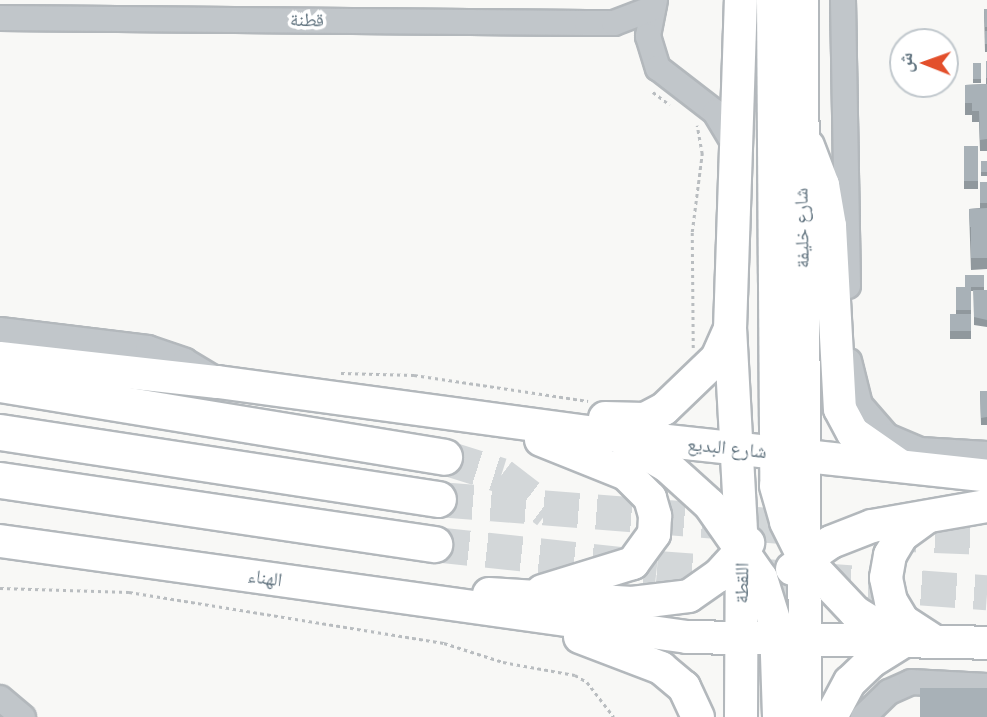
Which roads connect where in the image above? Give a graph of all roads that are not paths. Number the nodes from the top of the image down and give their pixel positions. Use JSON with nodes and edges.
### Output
{"nodes":[{"id":1,"x":741,"y":0,"type":"edge"},
{"id":2,"x":773,"y":0,"type":"edge"},
{"id":3,"x":802,"y":0,"type":"edge"},
{"id":4,"x":843,"y":0,"type":"edge"},
{"id":5,"x":654,"y":4,"type":"edge"},
{"id":6,"x":0,"y":18,"type":"edge"},
{"id":7,"x":614,"y":23,"type":"junction"},
{"id":8,"x":648,"y":36,"type":"junction"},
{"id":9,"x":801,"y":132,"type":"junction"},
{"id":10,"x":734,"y":144,"type":"junction"},
{"id":11,"x":730,"y":329,"type":"junction"},
{"id":12,"x":0,"y":330,"type":"edge"},
{"id":13,"x":0,"y":358,"type":"edge"},
{"id":14,"x":218,"y":382,"type":"junction"},
{"id":15,"x":0,"y":384,"type":"edge"},
{"id":16,"x":331,"y":385,"type":"junction"},
{"id":17,"x":467,"y":417,"type":"junction"},
{"id":18,"x":0,"y":432,"type":"edge"},
{"id":19,"x":612,"y":435,"type":"junction"},
{"id":20,"x":736,"y":449,"type":"junction"},
{"id":21,"x":773,"y":453,"type":"junction"},
{"id":22,"x":987,"y":454,"type":"edge"},
{"id":23,"x":805,"y":456,"type":"junction"},
{"id":24,"x":444,"y":457,"type":"tunnel mouth"},
{"id":25,"x":906,"y":469,"type":"junction"},
{"id":26,"x":987,"y":476,"type":"edge"},
{"id":27,"x":0,"y":480,"type":"edge"},
{"id":28,"x":438,"y":499,"type":"tunnel mouth"},
{"id":29,"x":779,"y":502,"type":"junction"},
{"id":30,"x":987,"y":506,"type":"edge"},
{"id":31,"x":942,"y":512,"type":"junction"},
{"id":32,"x":0,"y":541,"type":"edge"},
{"id":33,"x":433,"y":544,"type":"tunnel mouth"},
{"id":34,"x":742,"y":549,"type":"junction"},
{"id":35,"x":804,"y":558,"type":"junction"},
{"id":36,"x":768,"y":593,"type":"junction"},
{"id":37,"x":529,"y":607,"type":"junction"},
{"id":38,"x":741,"y":639,"type":"junction"},
{"id":39,"x":791,"y":641,"type":"junction"},
{"id":40,"x":904,"y":642,"type":"junction"},
{"id":41,"x":944,"y":643,"type":"junction"},
{"id":42,"x":987,"y":643,"type":"edge"},
{"id":43,"x":987,"y":686,"type":"edge"},
{"id":44,"x":0,"y":698,"type":"edge"},
{"id":45,"x":869,"y":710,"type":"edge"},
{"id":46,"x":23,"y":717,"type":"edge"},
{"id":47,"x":698,"y":717,"type":"edge"},
{"id":48,"x":741,"y":717,"type":"edge"},
{"id":49,"x":779,"y":717,"type":"edge"},
{"id":50,"x":805,"y":717,"type":"edge"},
{"id":51,"x":831,"y":717,"type":"edge"}],
"edges":[{"from":1,"to":10,"type":"main road"},
{"from":2,"to":21,"type":"main road"},
{"from":3,"to":9,"type":"main road","name":"شارع خليفة"},
{"from":4,"to":22,"type":"street"},
{"from":5,"to":7,"type":"street","name":"قطنة"},
{"from":5,"to":8,"type":"street"},
{"from":6,"to":7,"type":"street","name":"قطنة"},
{"from":7,"to":8,"type":"street","name":"قطنة"},
{"from":8,"to":10,"type":"street"},
{"from":9,"to":23,"type":"main road","name":"شارع خليفة"},
{"from":9,"to":25,"type":"main road"},
{"from":10,"to":11,"type":"main road"},
{"from":11,"to":16,"type":"main road"},
{"from":11,"to":20,"type":"main road"},
{"from":12,"to":14,"type":"street"},
{"from":13,"to":14,"type":"main road"},
{"from":14,"to":16,"type":"main road"},
{"from":15,"to":24,"type":"highway"},
{"from":16,"to":17,"type":"main road"},
{"from":17,"to":19,"type":"main road","name":"شارع البديع"},
{"from":17,"to":37,"type":"main road"},
{"from":18,"to":28,"type":"highway"},
{"from":19,"to":20,"type":"main road","name":"شارع البديع"},
{"from":19,"to":34,"type":"main road"},
{"from":20,"to":21,"type":"main road","name":"شارع البديع"},
{"from":20,"to":34,"type":"main road","name":"اللقطة"},
{"from":21,"to":23,"type":"main road","name":"شارع البديع"},
{"from":21,"to":29,"type":"main road"},
{"from":23,"to":25,"type":"main road","name":"شارع البديع"},
{"from":23,"to":29,"type":"main road"},
{"from":23,"to":35,"type":"main road"},
{"from":25,"to":26,"type":"main road","name":"شارع البديع"},
{"from":27,"to":33,"type":"highway"},
{"from":29,"to":34,"type":"main road"},
{"from":29,"to":35,"type":"main road"},
{"from":30,"to":31,"type":"main road"},
{"from":31,"to":35,"type":"main road"},
{"from":31,"to":41,"type":"main road"},
{"from":32,"to":37,"type":"main road","name":"الهناء"},
{"from":34,"to":36,"type":"main road"},
{"from":34,"to":37,"type":"main road"},
{"from":34,"to":38,"type":"main road","name":"اللقطة"},
{"from":35,"to":36,"type":"main road"},
{"from":35,"to":39,"type":"main road"},
{"from":35,"to":40,"type":"main road"},
{"from":36,"to":38,"type":"main road"},
{"from":36,"to":39,"type":"main road"},
{"from":37,"to":38,"type":"main road"},
{"from":37,"to":47,"type":"main road"},
{"from":38,"to":39,"type":"main road"},
{"from":38,"to":48,"type":"main road","name":"اللقطة"},
{"from":39,"to":40,"type":"main road"},
{"from":39,"to":49,"type":"main road"},
{"from":39,"to":50,"type":"main road"},
{"from":40,"to":41,"type":"main road"},
{"from":40,"to":51,"type":"main road"},
{"from":41,"to":42,"type":"main road"},
{"from":43,"to":45,"type":"street"},
{"from":44,"to":46,"type":"street"}]}
